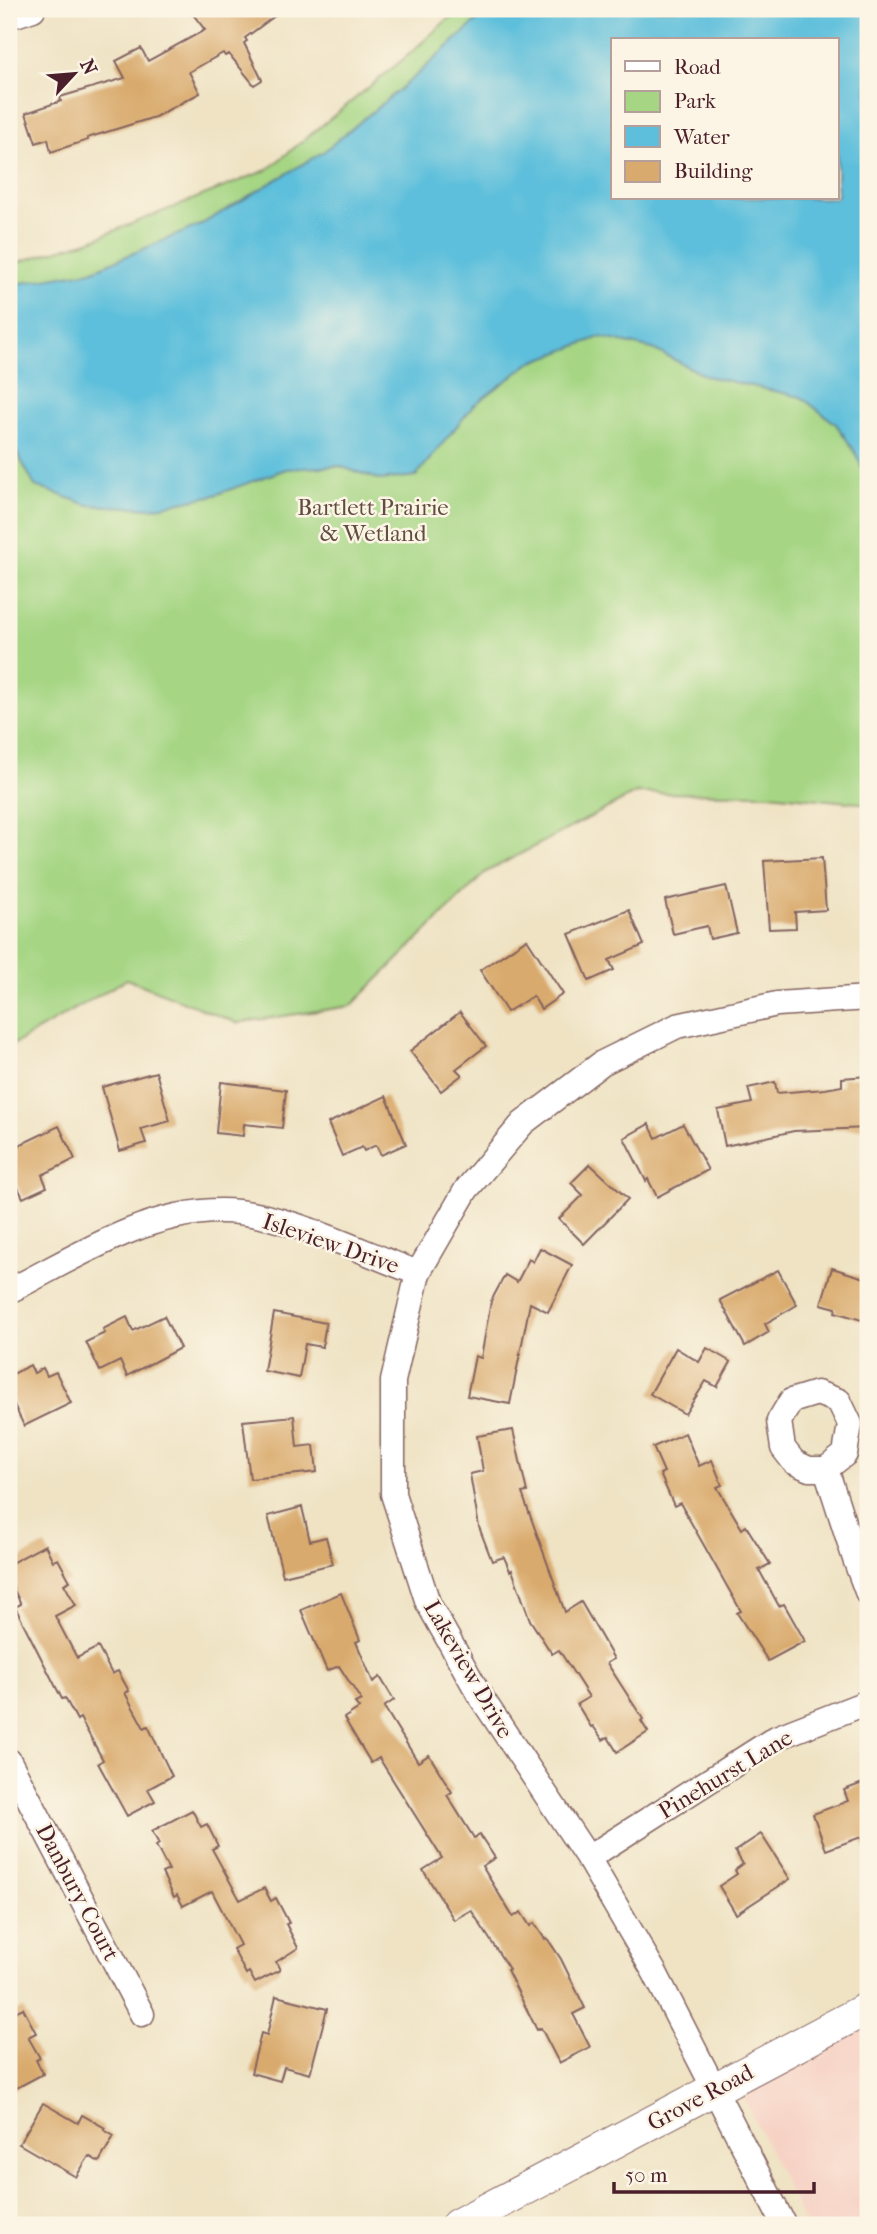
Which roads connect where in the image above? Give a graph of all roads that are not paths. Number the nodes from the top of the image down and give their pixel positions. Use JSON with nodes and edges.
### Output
{"nodes":[{"id":1,"x":33,"y":9,"type":"edge"},
{"id":2,"x":9,"y":17,"type":"edge"},
{"id":3,"x":868,"y":998,"type":"edge"},
{"id":4,"x":418,"y":1273,"type":"junction"},
{"id":5,"x":9,"y":1291,"type":"edge"},
{"id":6,"x":827,"y":1469,"type":"dead end"},
{"id":7,"x":868,"y":1594,"type":"edge"},
{"id":8,"x":868,"y":1702,"type":"edge"},
{"id":9,"x":10,"y":1768,"type":"edge"},
{"id":10,"x":588,"y":1858,"type":"junction"},
{"id":11,"x":868,"y":2008,"type":"edge"},
{"id":12,"x":142,"y":2014,"type":"dead end"},
{"id":13,"x":715,"y":2089,"type":"junction"},
{"id":14,"x":457,"y":2225,"type":"edge"},
{"id":15,"x":784,"y":2225,"type":"edge"}],
"edges":[{"from":1,"to":2,"type":"street"},
{"from":3,"to":4,"type":"street","name":"Lakeview Drive"},
{"from":4,"to":5,"type":"street","name":"Isleview Drive"},
{"from":4,"to":10,"type":"street","name":"Lakeview Drive"},
{"from":6,"to":7,"type":"street"},
{"from":8,"to":10,"type":"street","name":"Pinehurst Lane"},
{"from":9,"to":12,"type":"street","name":"Danbury Court"},
{"from":10,"to":13,"type":"street","name":"Lakeview Drive"},
{"from":11,"to":13,"type":"street","name":"Grove Road"},
{"from":13,"to":14,"type":"street","name":"Grove Road"},
{"from":13,"to":15,"type":"street","name":"Lakeview Drive"}]}
